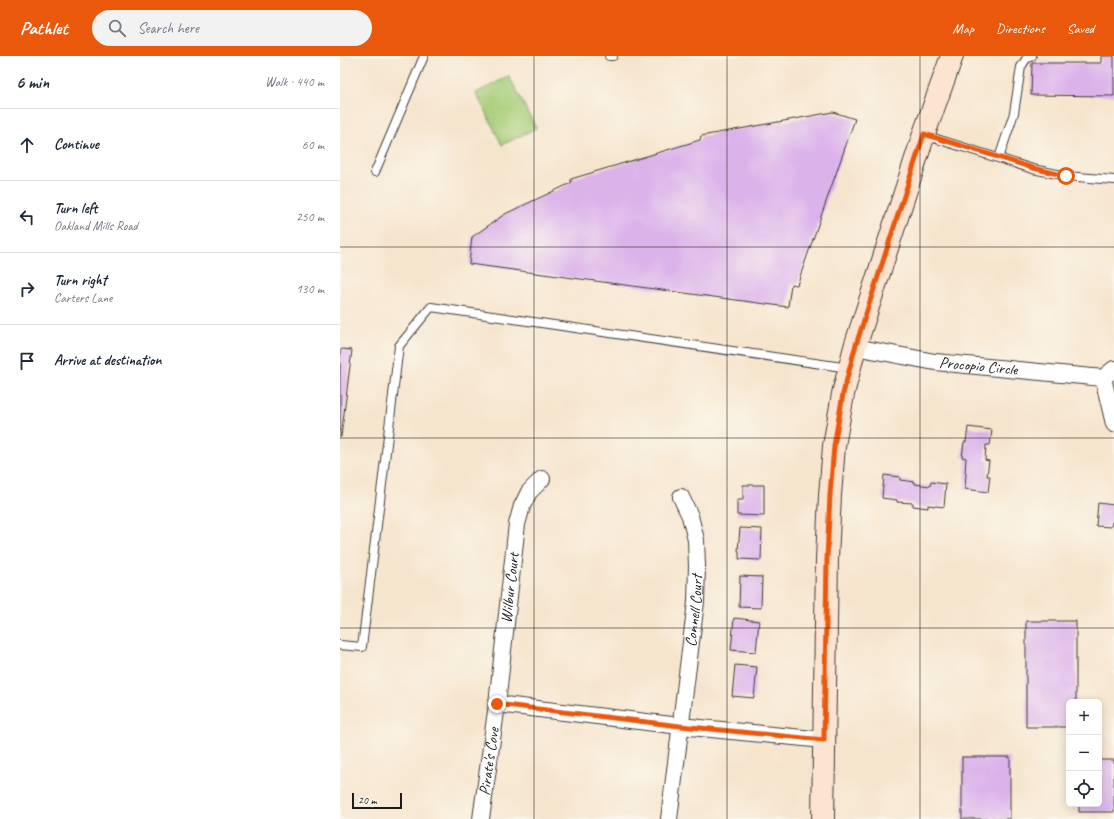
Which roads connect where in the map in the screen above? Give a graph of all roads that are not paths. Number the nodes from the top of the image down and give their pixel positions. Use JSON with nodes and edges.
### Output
{"nodes":[{"id":1,"x":424,"y":56,"type":"edge"},
{"id":2,"x":609,"y":56,"type":"edge"},
{"id":3,"x":613,"y":56,"type":"edge"},
{"id":4,"x":952,"y":56,"type":"edge"},
{"id":5,"x":1032,"y":56,"type":"edge"},
{"id":6,"x":924,"y":134,"type":"junction"},
{"id":7,"x":998,"y":158,"type":"junction"},
{"id":8,"x":374,"y":172,"type":"dead end"},
{"id":9,"x":1114,"y":180,"type":"edge"},
{"id":10,"x":855,"y":348,"type":"junction"},
{"id":11,"x":850,"y":368,"type":"junction"},
{"id":12,"x":1108,"y":373,"type":"edge"},
{"id":13,"x":1114,"y":424,"type":"edge"},
{"id":14,"x":542,"y":479,"type":"dead end"},
{"id":15,"x":681,"y":497,"type":"dead end"},
{"id":16,"x":340,"y":645,"type":"edge"},
{"id":17,"x":497,"y":704,"type":"junction"},
{"id":18,"x":680,"y":726,"type":"junction"},
{"id":19,"x":824,"y":740,"type":"junction"},
{"id":20,"x":481,"y":819,"type":"edge"},
{"id":21,"x":669,"y":819,"type":"edge"},
{"id":22,"x":823,"y":819,"type":"edge"}],
"edges":[{"from":1,"to":8,"type":"lane"},
{"from":2,"to":3,"type":"lane"},
{"from":4,"to":6,"type":"street"},
{"from":5,"to":7,"type":"lane"},
{"from":6,"to":7,"type":"lane"},
{"from":6,"to":10,"type":"street"},
{"from":7,"to":9,"type":"lane"},
{"from":10,"to":11,"type":"street"},
{"from":10,"to":12,"type":"street","name":"Procopio Circle"},
{"from":11,"to":16,"type":"lane"},
{"from":11,"to":19,"type":"street"},
{"from":12,"to":13,"type":"street","name":"Procopio Circle"},
{"from":14,"to":17,"type":"street","name":"Wilbur Court"},
{"from":15,"to":18,"type":"street","name":"Connell Court"},
{"from":17,"to":18,"type":"street"},
{"from":17,"to":20,"type":"street","name":"Pirate's Cove"},
{"from":18,"to":19,"type":"street"},
{"from":18,"to":21,"type":"street"},
{"from":19,"to":22,"type":"street"}]}
